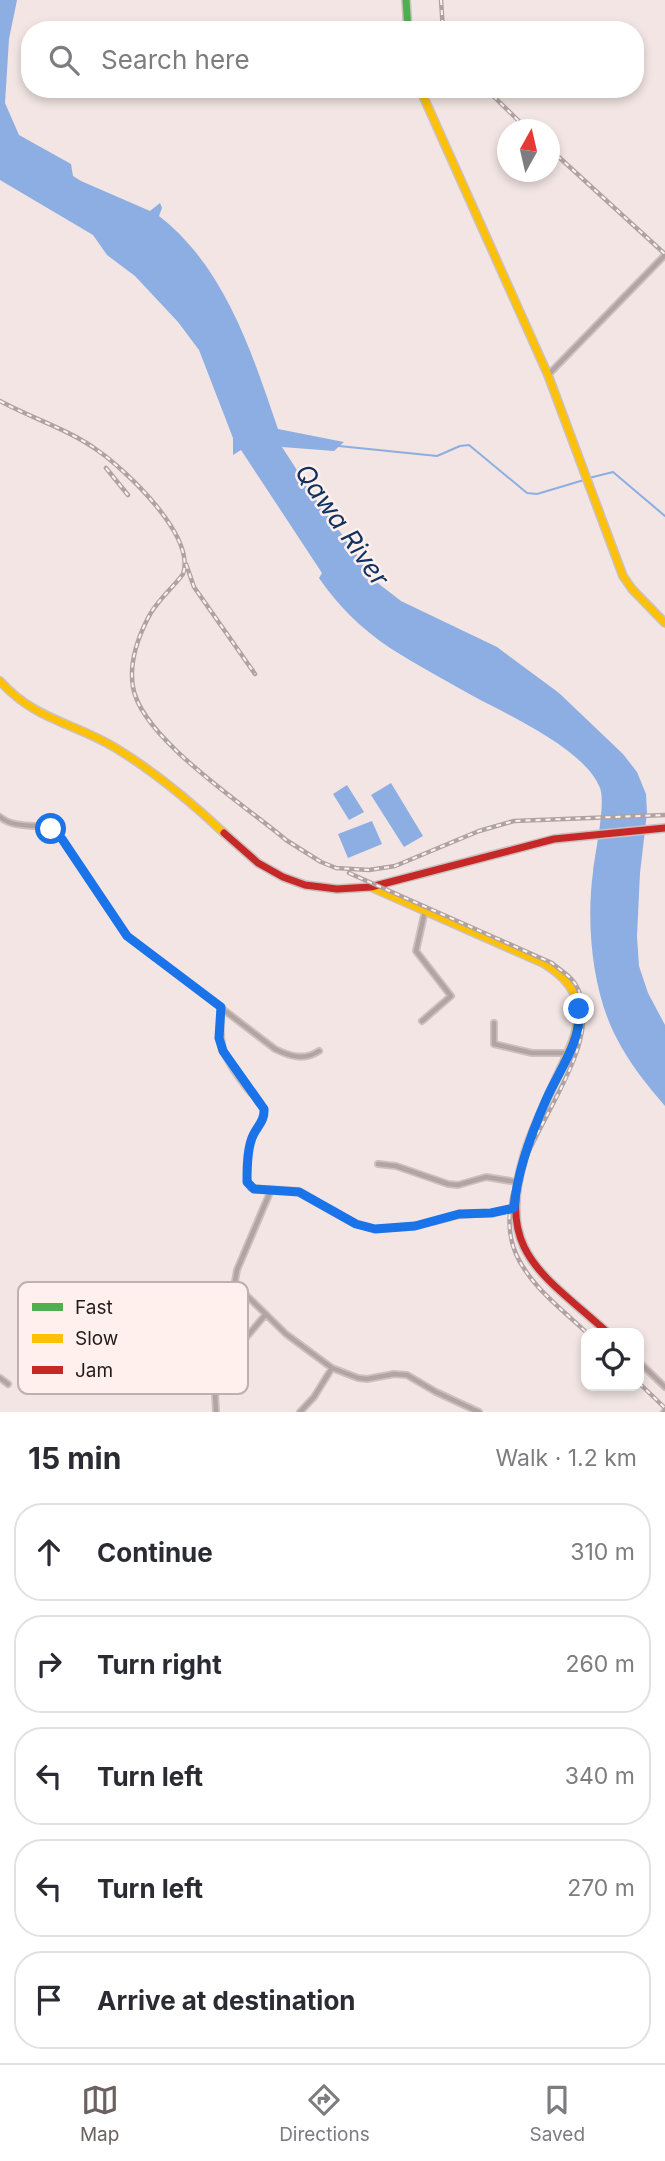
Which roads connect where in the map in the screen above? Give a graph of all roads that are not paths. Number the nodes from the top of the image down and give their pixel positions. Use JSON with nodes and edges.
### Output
{"nodes":[{"id":1,"x":406,"y":0,"type":"edge"},
{"id":2,"x":407,"y":21,"type":"edge"},
{"id":3,"x":424,"y":98,"type":"edge"},
{"id":4,"x":664,"y":259,"type":"edge"},
{"id":5,"x":548,"y":375,"type":"junction"},
{"id":6,"x":665,"y":623,"type":"edge"},
{"id":7,"x":0,"y":681,"type":"edge"},
{"id":8,"x":0,"y":817,"type":"edge"},
{"id":9,"x":665,"y":828,"type":"edge"},
{"id":10,"x":372,"y":887,"type":"junction"},
{"id":11,"x":426,"y":911,"type":"junction"},
{"id":12,"x":221,"y":1007,"type":"junction"},
{"id":13,"x":422,"y":1021,"type":"dead end"},
{"id":14,"x":495,"y":1023,"type":"dead end"},
{"id":15,"x":319,"y":1051,"type":"dead end"},
{"id":16,"x":568,"y":1053,"type":"junction"},
{"id":17,"x":378,"y":1164,"type":"dead end"},
{"id":18,"x":517,"y":1182,"type":"junction"},
{"id":19,"x":271,"y":1190,"type":"junction"},
{"id":20,"x":514,"y":1208,"type":"junction"},
{"id":21,"x":236,"y":1282,"type":"edge"},
{"id":22,"x":248,"y":1297,"type":"edge"},
{"id":23,"x":266,"y":1314,"type":"junction"},
{"id":24,"x":603,"y":1328,"type":"edge"},
{"id":25,"x":248,"y":1335,"type":"edge"},
{"id":26,"x":644,"y":1367,"type":"edge"},
{"id":27,"x":332,"y":1368,"type":"junction"},
{"id":28,"x":0,"y":1378,"type":"edge"},
{"id":29,"x":8,"y":1384,"type":"dead end"},
{"id":30,"x":665,"y":1387,"type":"edge"},
{"id":31,"x":215,"y":1394,"type":"edge"},
{"id":32,"x":216,"y":1412,"type":"edge"},
{"id":33,"x":300,"y":1412,"type":"edge"},
{"id":34,"x":479,"y":1412,"type":"edge"}],
"edges":[{"from":1,"to":2,"type":"street"},
{"from":3,"to":5,"type":"street"},
{"from":4,"to":5,"type":"street"},
{"from":5,"to":6,"type":"street"},
{"from":7,"to":10,"type":"street"},
{"from":8,"to":12,"type":"street"},
{"from":9,"to":10,"type":"street"},
{"from":10,"to":11,"type":"street"},
{"from":11,"to":13,"type":"street"},
{"from":11,"to":16,"type":"street"},
{"from":12,"to":15,"type":"street"},
{"from":12,"to":19,"type":"street"},
{"from":14,"to":16,"type":"street"},
{"from":16,"to":18,"type":"street"},
{"from":17,"to":18,"type":"street"},
{"from":18,"to":20,"type":"street"},
{"from":19,"to":20,"type":"street"},
{"from":19,"to":21,"type":"street"},
{"from":20,"to":24,"type":"street"},
{"from":22,"to":23,"type":"street"},
{"from":23,"to":25,"type":"street"},
{"from":23,"to":27,"type":"street"},
{"from":26,"to":30,"type":"street"},
{"from":27,"to":33,"type":"street"},
{"from":27,"to":34,"type":"street"},
{"from":28,"to":29,"type":"street"},
{"from":31,"to":32,"type":"street"}]}
